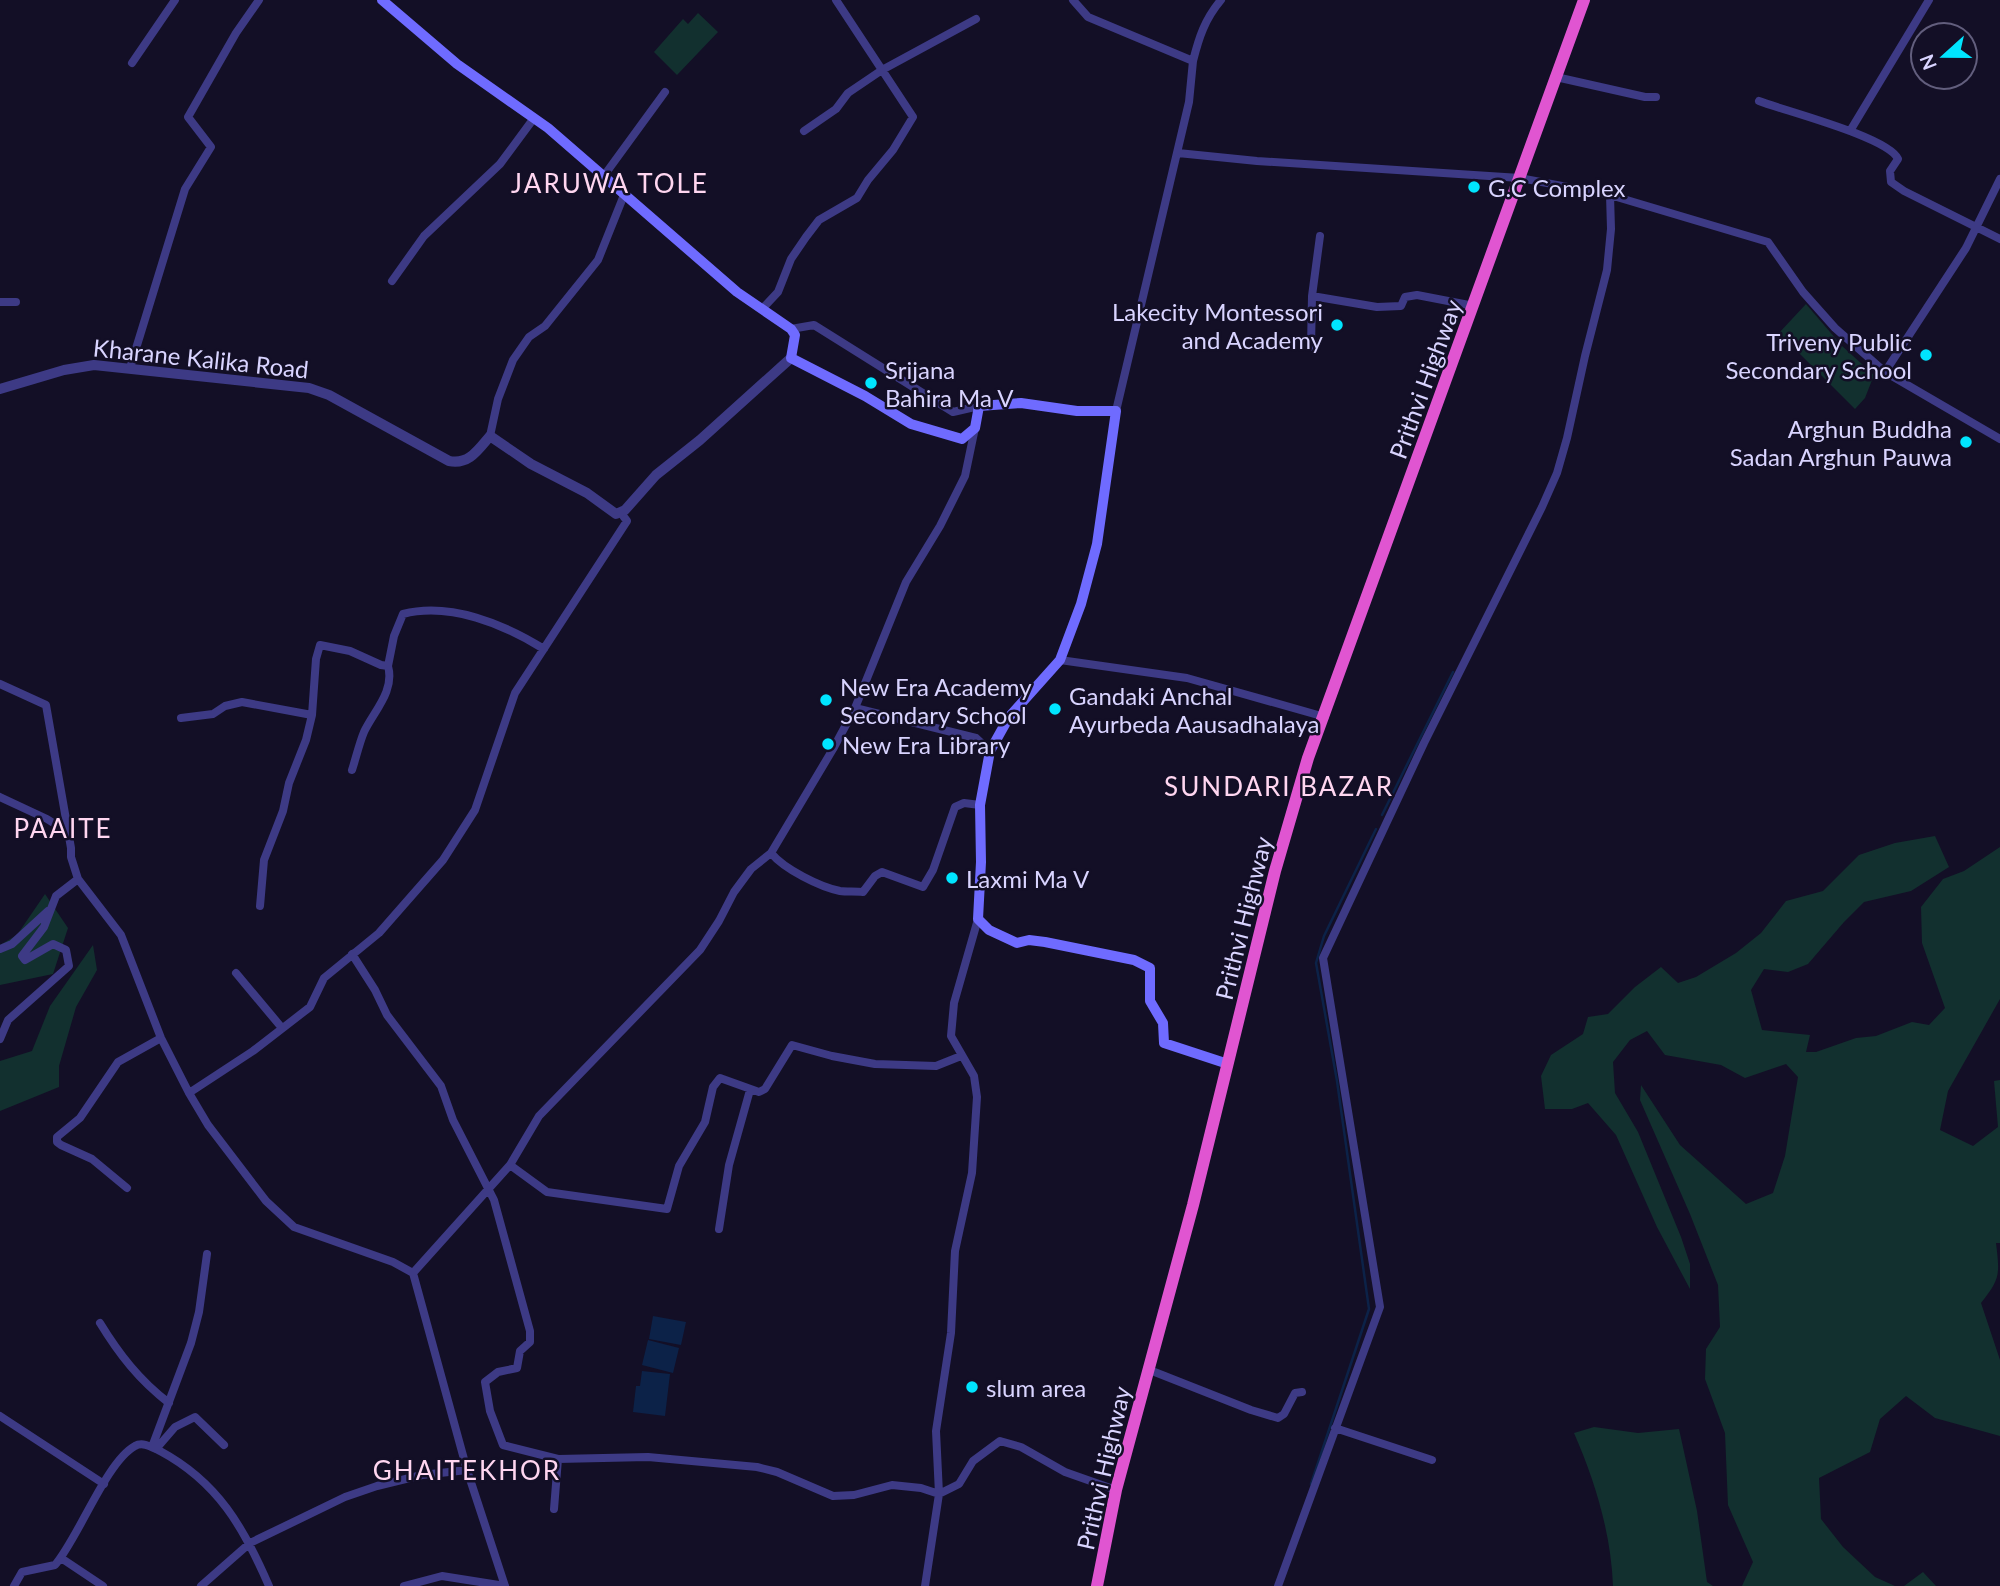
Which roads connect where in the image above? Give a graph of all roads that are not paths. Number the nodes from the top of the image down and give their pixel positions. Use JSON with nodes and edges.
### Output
{"nodes":[{"id":1,"x":175,"y":0,"type":"edge"},
{"id":2,"x":259,"y":0,"type":"edge"},
{"id":3,"x":382,"y":0,"type":"edge"},
{"id":4,"x":836,"y":0,"type":"edge"},
{"id":5,"x":1073,"y":0,"type":"edge"},
{"id":6,"x":1221,"y":0,"type":"edge"},
{"id":7,"x":1584,"y":0,"type":"edge"},
{"id":8,"x":1929,"y":0,"type":"edge"},
{"id":9,"x":976,"y":19,"type":"dead end"},
{"id":10,"x":1193,"y":61,"type":"junction"},
{"id":11,"x":132,"y":63,"type":"dead end"},
{"id":12,"x":881,"y":70,"type":"junction"},
{"id":13,"x":1556,"y":77,"type":"junction"},
{"id":14,"x":665,"y":92,"type":"dead end"},
{"id":15,"x":1656,"y":97,"type":"dead end"},
{"id":16,"x":1759,"y":101,"type":"dead end"},
{"id":17,"x":534,"y":118,"type":"junction"},
{"id":18,"x":804,"y":131,"type":"dead end"},
{"id":19,"x":1850,"y":131,"type":"junction"},
{"id":20,"x":1178,"y":153,"type":"junction"},
{"id":21,"x":603,"y":177,"type":"junction"},
{"id":22,"x":1520,"y":177,"type":"junction"},
{"id":23,"x":2000,"y":179,"type":"edge"},
{"id":24,"x":624,"y":195,"type":"junction"},
{"id":25,"x":1610,"y":195,"type":"junction"},
{"id":26,"x":1977,"y":227,"type":"junction"},
{"id":27,"x":1320,"y":236,"type":"dead end"},
{"id":28,"x":2000,"y":239,"type":"edge"},
{"id":29,"x":392,"y":281,"type":"dead end"},
{"id":30,"x":1312,"y":296,"type":"junction"},
{"id":31,"x":0,"y":302,"type":"edge"},
{"id":32,"x":16,"y":302,"type":"dead end"},
{"id":33,"x":1474,"y":306,"type":"junction"},
{"id":34,"x":763,"y":308,"type":"junction"},
{"id":35,"x":791,"y":329,"type":"junction"},
{"id":36,"x":1311,"y":347,"type":"dead end"},
{"id":37,"x":791,"y":358,"type":"junction"},
{"id":38,"x":130,"y":368,"type":"junction"},
{"id":39,"x":1885,"y":372,"type":"junction"},
{"id":40,"x":0,"y":389,"type":"edge"},
{"id":41,"x":979,"y":406,"type":"junction"},
{"id":42,"x":1116,"y":411,"type":"junction"},
{"id":43,"x":975,"y":428,"type":"junction"},
{"id":44,"x":490,"y":436,"type":"junction"},
{"id":45,"x":2000,"y":439,"type":"edge"},
{"id":46,"x":621,"y":513,"type":"junction"},
{"id":47,"x":544,"y":649,"type":"junction"},
{"id":48,"x":1060,"y":660,"type":"junction"},
{"id":49,"x":388,"y":666,"type":"junction"},
{"id":50,"x":0,"y":684,"type":"edge"},
{"id":51,"x":855,"y":708,"type":"junction"},
{"id":52,"x":312,"y":715,"type":"junction"},
{"id":53,"x":1325,"y":717,"type":"junction"},
{"id":54,"x":180,"y":718,"type":"dead end"},
{"id":55,"x":990,"y":751,"type":"junction"},
{"id":56,"x":352,"y":770,"type":"dead end"},
{"id":57,"x":0,"y":797,"type":"edge"},
{"id":58,"x":980,"y":805,"type":"junction"},
{"id":59,"x":69,"y":833,"type":"junction"},
{"id":60,"x":771,"y":853,"type":"junction"},
{"id":61,"x":78,"y":879,"type":"junction"},
{"id":62,"x":260,"y":906,"type":"dead end"},
{"id":63,"x":50,"y":909,"type":"junction"},
{"id":64,"x":978,"y":919,"type":"junction"},
{"id":65,"x":0,"y":949,"type":"edge"},
{"id":66,"x":352,"y":954,"type":"junction"},
{"id":67,"x":236,"y":974,"type":"dead end"},
{"id":68,"x":282,"y":1028,"type":"junction"},
{"id":69,"x":161,"y":1038,"type":"junction"},
{"id":70,"x":0,"y":1039,"type":"edge"},
{"id":71,"x":961,"y":1056,"type":"junction"},
{"id":72,"x":1228,"y":1064,"type":"junction"},
{"id":73,"x":750,"y":1090,"type":"junction"},
{"id":74,"x":189,"y":1093,"type":"junction"},
{"id":75,"x":510,"y":1165,"type":"junction"},
{"id":76,"x":127,"y":1188,"type":"dead end"},
{"id":77,"x":488,"y":1190,"type":"junction"},
{"id":78,"x":719,"y":1229,"type":"dead end"},
{"id":79,"x":207,"y":1254,"type":"dead end"},
{"id":80,"x":413,"y":1273,"type":"junction"},
{"id":81,"x":100,"y":1323,"type":"dead end"},
{"id":82,"x":1147,"y":1368,"type":"junction"},
{"id":83,"x":1302,"y":1392,"type":"dead end"},
{"id":84,"x":169,"y":1403,"type":"junction"},
{"id":85,"x":0,"y":1416,"type":"edge"},
{"id":86,"x":1335,"y":1428,"type":"junction"},
{"id":87,"x":224,"y":1445,"type":"dead end"},
{"id":88,"x":154,"y":1448,"type":"junction"},
{"id":89,"x":558,"y":1459,"type":"junction"},
{"id":90,"x":1432,"y":1460,"type":"dead end"},
{"id":91,"x":467,"y":1470,"type":"junction"},
{"id":92,"x":104,"y":1484,"type":"junction"},
{"id":93,"x":1116,"y":1490,"type":"junction"},
{"id":94,"x":939,"y":1494,"type":"junction"},
{"id":95,"x":554,"y":1509,"type":"dead end"},
{"id":96,"x":250,"y":1543,"type":"junction"},
{"id":97,"x":61,"y":1558,"type":"junction"},
{"id":98,"x":14,"y":1586,"type":"edge"},
{"id":99,"x":103,"y":1586,"type":"edge"},
{"id":100,"x":201,"y":1586,"type":"edge"},
{"id":101,"x":269,"y":1586,"type":"edge"},
{"id":102,"x":404,"y":1586,"type":"edge"},
{"id":103,"x":505,"y":1586,"type":"edge"},
{"id":104,"x":925,"y":1586,"type":"edge"},
{"id":105,"x":1097,"y":1586,"type":"edge"},
{"id":106,"x":1278,"y":1586,"type":"edge"}],
"edges":[{"from":1,"to":11,"type":"street"},
{"from":2,"to":38,"type":"street"},
{"from":3,"to":17,"type":"main road"},
{"from":4,"to":12,"type":"street"},
{"from":5,"to":10,"type":"street"},
{"from":6,"to":10,"type":"street"},
{"from":7,"to":13,"type":"highway","name":"Prithvi Highway"},
{"from":8,"to":19,"type":"street"},
{"from":9,"to":12,"type":"street"},
{"from":10,"to":20,"type":"street"},
{"from":12,"to":18,"type":"street"},
{"from":12,"to":34,"type":"street"},
{"from":13,"to":15,"type":"street"},
{"from":13,"to":22,"type":"highway","name":"Prithvi Highway"},
{"from":14,"to":21,"type":"street"},
{"from":16,"to":19,"type":"street"},
{"from":17,"to":21,"type":"main road"},
{"from":17,"to":29,"type":"street"},
{"from":19,"to":26,"type":"street"},
{"from":20,"to":22,"type":"street"},
{"from":20,"to":42,"type":"street"},
{"from":21,"to":24,"type":"main road"},
{"from":22,"to":25,"type":"street"},
{"from":22,"to":33,"type":"highway","name":"Prithvi Highway"},
{"from":23,"to":26,"type":"street"},
{"from":24,"to":34,"type":"main road"},
{"from":24,"to":44,"type":"street"},
{"from":25,"to":39,"type":"street"},
{"from":25,"to":86,"type":"street"},
{"from":26,"to":28,"type":"street"},
{"from":26,"to":39,"type":"street"},
{"from":27,"to":30,"type":"street"},
{"from":30,"to":33,"type":"street"},
{"from":30,"to":36,"type":"street"},
{"from":31,"to":32,"type":"street"},
{"from":33,"to":53,"type":"highway","name":"Prithvi Highway"},
{"from":34,"to":35,"type":"main road"},
{"from":35,"to":37,"type":"main road"},
{"from":35,"to":41,"type":"street"},
{"from":37,"to":43,"type":"main road"},
{"from":37,"to":46,"type":"street"},
{"from":38,"to":40,"type":"street","name":"Kharane Kalika Road"},
{"from":38,"to":44,"type":"street","name":"Kharane Kalika Road"},
{"from":39,"to":45,"type":"street"},
{"from":41,"to":42,"type":"main road"},
{"from":41,"to":43,"type":"main road"},
{"from":42,"to":48,"type":"main road"},
{"from":43,"to":51,"type":"street"},
{"from":44,"to":46,"type":"street"},
{"from":46,"to":47,"type":"street"},
{"from":47,"to":49,"type":"street"},
{"from":47,"to":66,"type":"street"},
{"from":48,"to":53,"type":"street"},
{"from":48,"to":55,"type":"main road"},
{"from":49,"to":52,"type":"street"},
{"from":49,"to":56,"type":"street"},
{"from":50,"to":59,"type":"street"},
{"from":51,"to":55,"type":"street"},
{"from":51,"to":60,"type":"street"},
{"from":52,"to":54,"type":"street"},
{"from":52,"to":62,"type":"street"},
{"from":53,"to":72,"type":"highway","name":"Prithvi Highway"},
{"from":55,"to":58,"type":"main road"},
{"from":57,"to":59,"type":"street"},
{"from":58,"to":60,"type":"street"},
{"from":58,"to":64,"type":"main road"},
{"from":59,"to":61,"type":"street"},
{"from":60,"to":75,"type":"street"},
{"from":61,"to":63,"type":"street"},
{"from":61,"to":69,"type":"street"},
{"from":63,"to":65,"type":"street"},
{"from":63,"to":70,"type":"street"},
{"from":64,"to":71,"type":"street"},
{"from":64,"to":72,"type":"main road"},
{"from":66,"to":68,"type":"street"},
{"from":66,"to":77,"type":"street"},
{"from":67,"to":68,"type":"street"},
{"from":68,"to":74,"type":"street"},
{"from":69,"to":74,"type":"street"},
{"from":69,"to":76,"type":"street"},
{"from":71,"to":73,"type":"street"},
{"from":71,"to":94,"type":"street"},
{"from":72,"to":82,"type":"highway","name":"Prithvi Highway"},
{"from":73,"to":75,"type":"street"},
{"from":73,"to":78,"type":"street"},
{"from":74,"to":80,"type":"street"},
{"from":75,"to":77,"type":"street"},
{"from":77,"to":80,"type":"street"},
{"from":77,"to":89,"type":"street"},
{"from":79,"to":84,"type":"street"},
{"from":80,"to":91,"type":"street"},
{"from":81,"to":84,"type":"street"},
{"from":82,"to":83,"type":"street"},
{"from":82,"to":93,"type":"highway","name":"Prithvi Highway"},
{"from":84,"to":88,"type":"street"},
{"from":85,"to":92,"type":"street"},
{"from":86,"to":90,"type":"street"},
{"from":86,"to":106,"type":"street"},
{"from":87,"to":88,"type":"street"},
{"from":88,"to":92,"type":"street"},
{"from":88,"to":96,"type":"street"},
{"from":89,"to":94,"type":"street"},
{"from":89,"to":95,"type":"street"},
{"from":91,"to":96,"type":"street"},
{"from":91,"to":103,"type":"street"},
{"from":92,"to":97,"type":"street"},
{"from":93,"to":94,"type":"street"},
{"from":93,"to":105,"type":"highway","name":"Prithvi Highway"},
{"from":94,"to":104,"type":"street"},
{"from":96,"to":100,"type":"street"},
{"from":96,"to":101,"type":"street"},
{"from":97,"to":98,"type":"street"},
{"from":97,"to":99,"type":"street"},
{"from":102,"to":103,"type":"street"}]}
